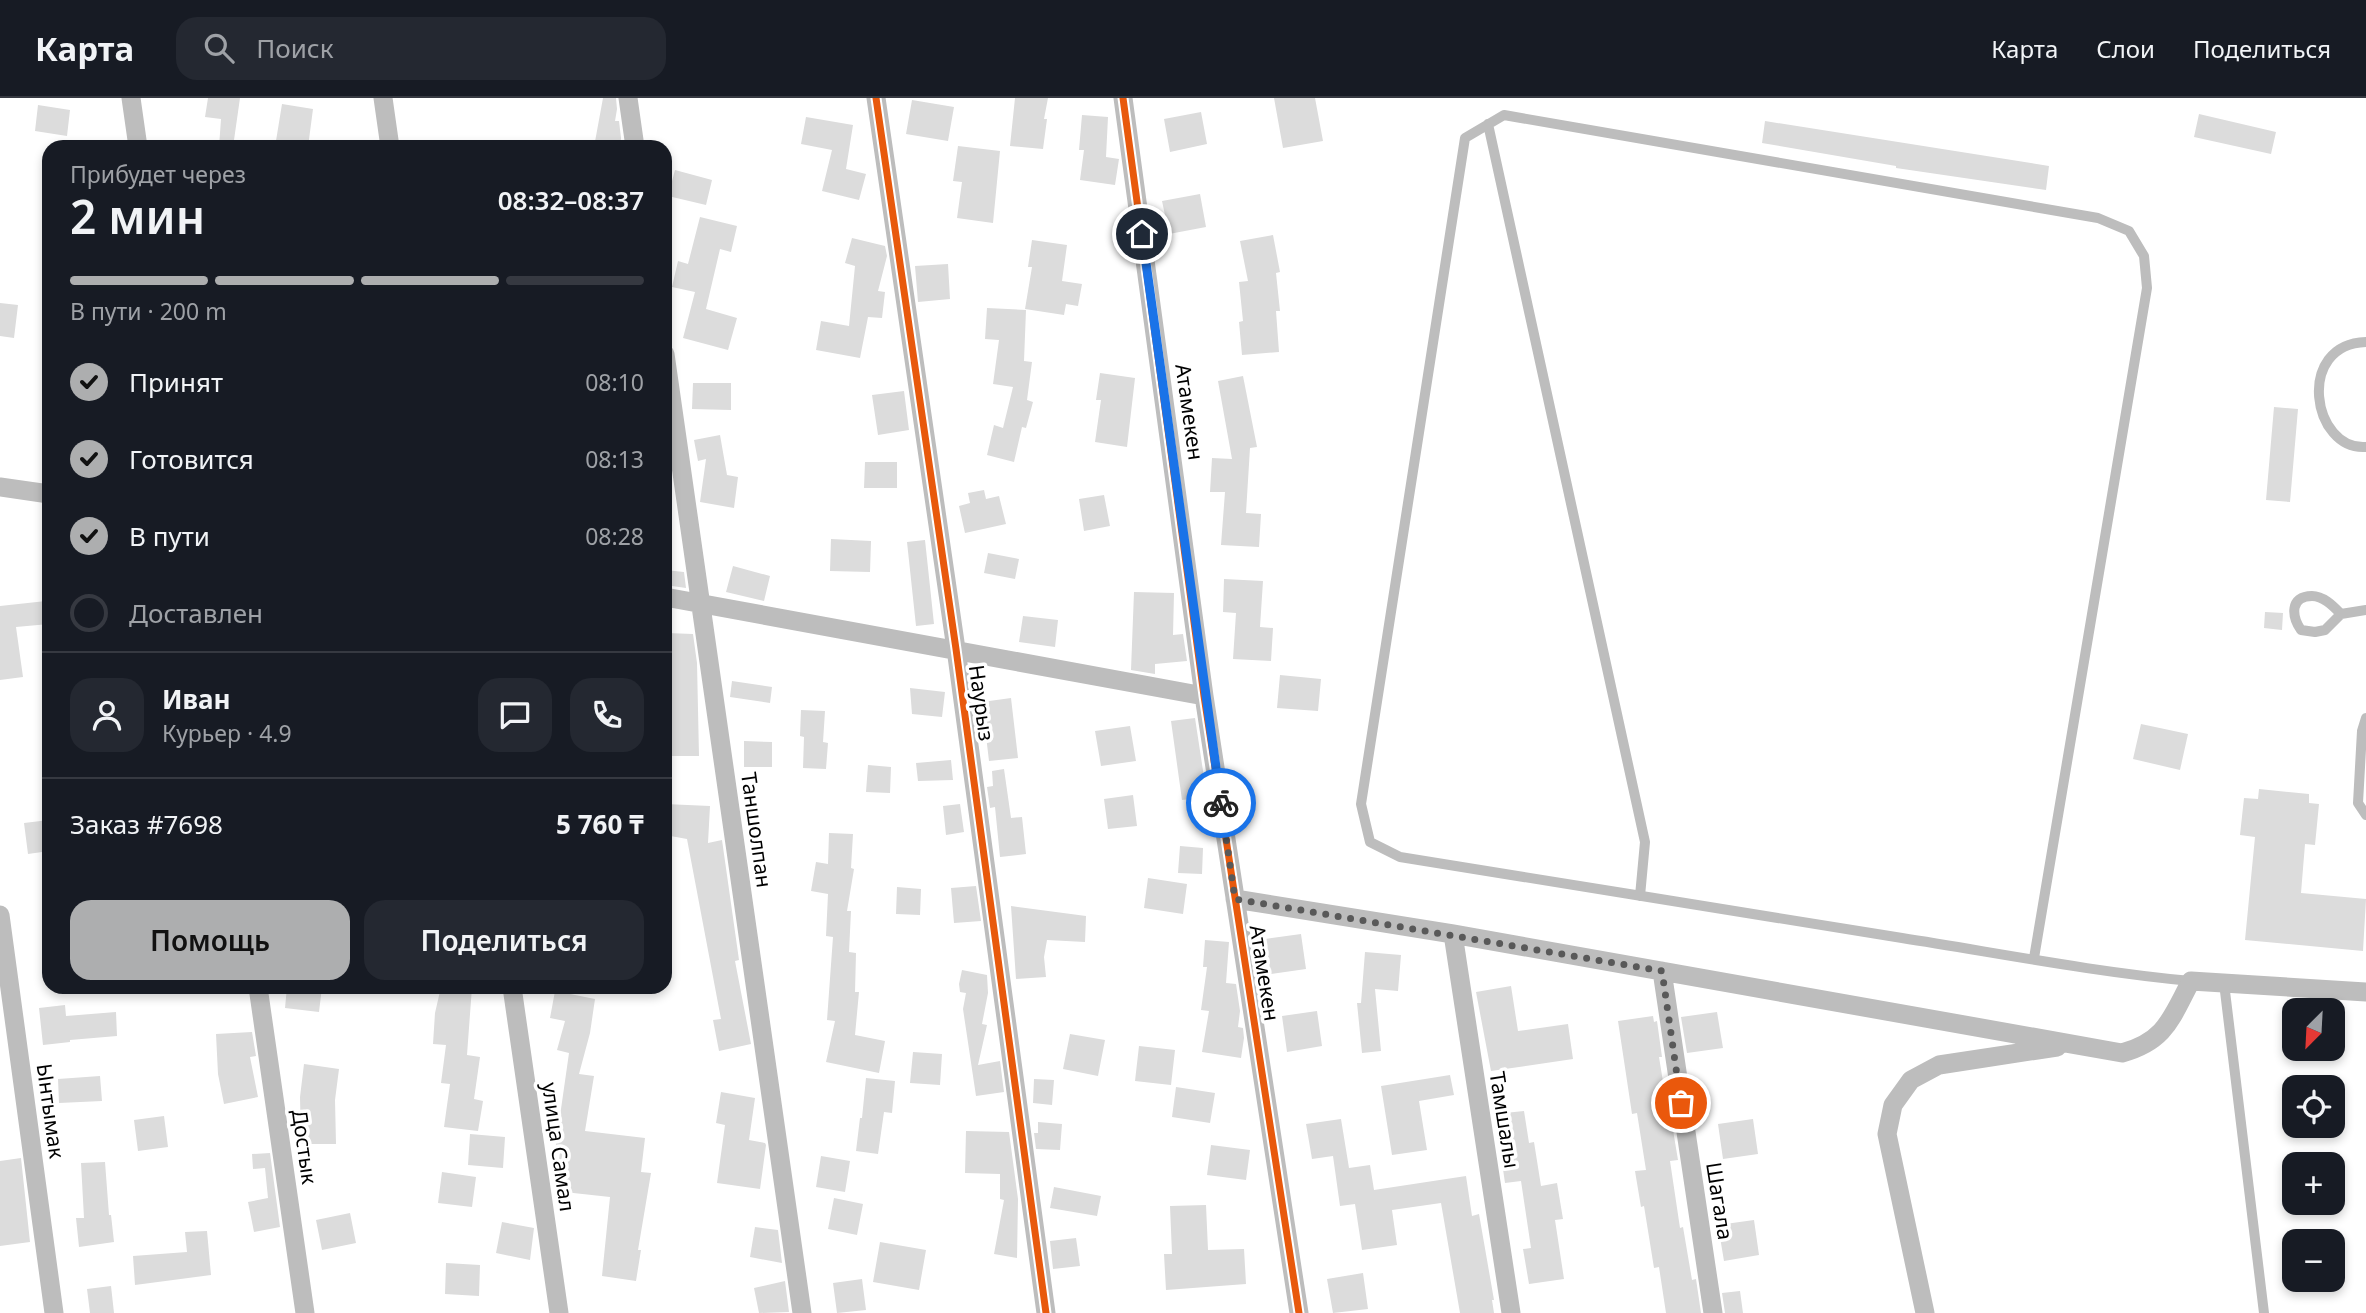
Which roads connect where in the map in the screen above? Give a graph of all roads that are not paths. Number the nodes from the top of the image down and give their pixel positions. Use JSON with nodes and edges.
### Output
{"nodes":[{"id":1,"x":131,"y":98,"type":"edge"},
{"id":2,"x":383,"y":98,"type":"edge"},
{"id":3,"x":628,"y":98,"type":"edge"},
{"id":4,"x":876,"y":98,"type":"edge"},
{"id":5,"x":1123,"y":98,"type":"edge"},
{"id":6,"x":1488,"y":124,"type":"junction"},
{"id":7,"x":137,"y":140,"type":"edge"},
{"id":8,"x":389,"y":140,"type":"edge"},
{"id":9,"x":634,"y":140,"type":"edge"},
{"id":10,"x":2366,"y":342,"type":"edge"},
{"id":11,"x":672,"y":403,"type":"edge"},
{"id":12,"x":2366,"y":447,"type":"edge"},
{"id":13,"x":0,"y":487,"type":"edge"},
{"id":14,"x":42,"y":493,"type":"edge"},
{"id":15,"x":672,"y":598,"type":"edge"},
{"id":16,"x":701,"y":604,"type":"junction"},
{"id":17,"x":2366,"y":610,"type":"edge"},
{"id":18,"x":2342,"y":614,"type":"junction"},
{"id":19,"x":956,"y":649,"type":"junction"},
{"id":20,"x":1204,"y":696,"type":"junction"},
{"id":21,"x":2366,"y":718,"type":"edge"},
{"id":22,"x":2366,"y":816,"type":"edge"},
{"id":23,"x":1640,"y":896,"type":"junction"},
{"id":24,"x":1235,"y":899,"type":"junction"},
{"id":25,"x":0,"y":915,"type":"edge"},
{"id":26,"x":1453,"y":934,"type":"junction"},
{"id":27,"x":2034,"y":958,"type":"junction"},
{"id":28,"x":1662,"y":971,"type":"junction"},
{"id":29,"x":2190,"y":981,"type":"junction"},
{"id":30,"x":2224,"y":983,"type":"junction"},
{"id":31,"x":2366,"y":992,"type":"edge"},
{"id":32,"x":259,"y":994,"type":"edge"},
{"id":33,"x":513,"y":994,"type":"edge"},
{"id":34,"x":2075,"y":1044,"type":"junction"},
{"id":35,"x":54,"y":1313,"type":"edge"},
{"id":36,"x":305,"y":1313,"type":"edge"},
{"id":37,"x":559,"y":1313,"type":"edge"},
{"id":38,"x":802,"y":1313,"type":"edge"},
{"id":39,"x":1046,"y":1313,"type":"edge"},
{"id":40,"x":1299,"y":1313,"type":"edge"},
{"id":41,"x":1511,"y":1313,"type":"edge"},
{"id":42,"x":1713,"y":1313,"type":"edge"},
{"id":43,"x":1925,"y":1313,"type":"edge"},
{"id":44,"x":2264,"y":1313,"type":"edge"}],
"edges":[{"from":1,"to":7,"type":"street"},
{"from":2,"to":8,"type":"street"},
{"from":3,"to":9,"type":"street"},
{"from":4,"to":19,"type":"street","name":"Наурыз"},
{"from":5,"to":20,"type":"street","name":"Атамекен"},
{"from":6,"to":23,"type":"lane"},
{"from":6,"to":23,"type":"lane"},
{"from":6,"to":27,"type":"lane"},
{"from":10,"to":12,"type":"lane"},
{"from":11,"to":16,"type":"street","name":"Таншолпан"},
{"from":13,"to":14,"type":"street"},
{"from":15,"to":16,"type":"street"},
{"from":16,"to":19,"type":"street"},
{"from":16,"to":38,"type":"street","name":"Таншолпан"},
{"from":17,"to":18,"type":"lane"},
{"from":18,"to":18,"type":"lane"},
{"from":19,"to":20,"type":"street"},
{"from":19,"to":39,"type":"street","name":"Наурыз"},
{"from":20,"to":24,"type":"street","name":"Атамекен"},
{"from":21,"to":22,"type":"lane"},
{"from":23,"to":27,"type":"lane"},
{"from":24,"to":26,"type":"street"},
{"from":24,"to":40,"type":"street","name":"Атамекен"},
{"from":25,"to":35,"type":"street","name":"Ынтымак"},
{"from":26,"to":28,"type":"street"},
{"from":26,"to":41,"type":"street","name":"Тамшалы"},
{"from":27,"to":29,"type":"lane"},
{"from":28,"to":34,"type":"street"},
{"from":28,"to":42,"type":"street","name":"Шагала"},
{"from":29,"to":30,"type":"street"},
{"from":29,"to":34,"type":"street"},
{"from":30,"to":31,"type":"street"},
{"from":30,"to":44,"type":"lane"},
{"from":32,"to":36,"type":"street","name":"Достык"},
{"from":33,"to":37,"type":"street","name":"улица Самал"},
{"from":34,"to":43,"type":"street"}]}
